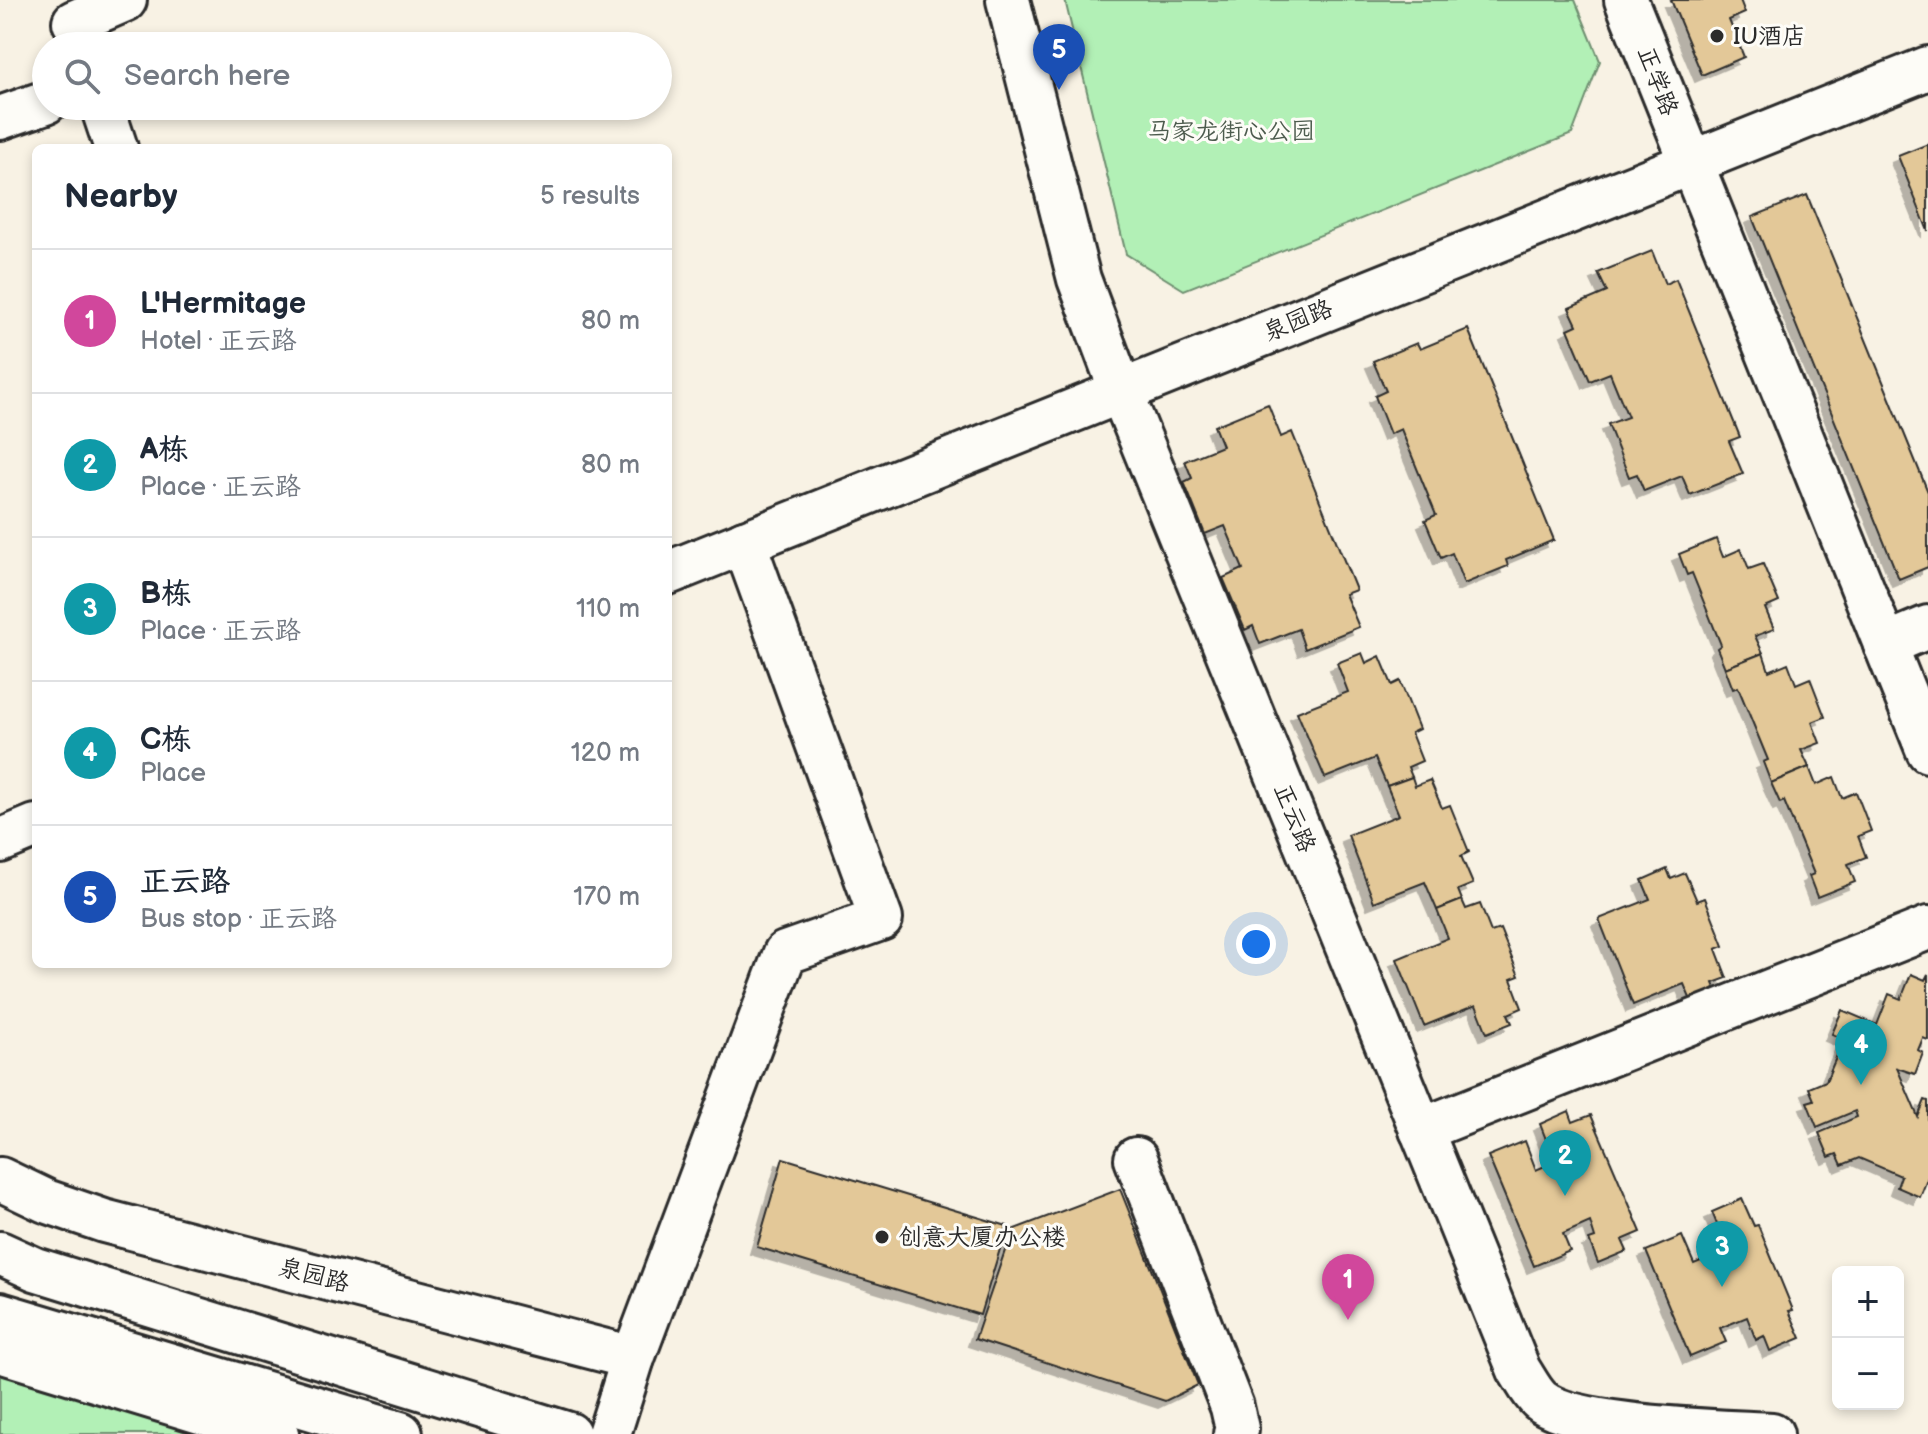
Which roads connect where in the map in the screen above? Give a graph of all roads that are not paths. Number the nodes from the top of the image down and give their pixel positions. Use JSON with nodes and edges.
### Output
{"nodes":[{"id":1,"x":125,"y":0,"type":"edge"},
{"id":2,"x":1008,"y":0,"type":"edge"},
{"id":3,"x":1626,"y":0,"type":"edge"},
{"id":4,"x":75,"y":23,"type":"edge"},
{"id":5,"x":1928,"y":68,"type":"edge"},
{"id":6,"x":32,"y":107,"type":"edge"},
{"id":7,"x":0,"y":118,"type":"edge"},
{"id":8,"x":107,"y":120,"type":"edge"},
{"id":9,"x":115,"y":144,"type":"edge"},
{"id":10,"x":1690,"y":163,"type":"junction"},
{"id":11,"x":1121,"y":391,"type":"junction"},
{"id":12,"x":744,"y":542,"type":"junction"},
{"id":13,"x":672,"y":571,"type":"edge"},
{"id":14,"x":1928,"y":627,"type":"edge"},
{"id":15,"x":1885,"y":645,"type":"junction"},
{"id":16,"x":1928,"y":751,"type":"edge"},
{"id":17,"x":32,"y":828,"type":"edge"},
{"id":18,"x":0,"y":841,"type":"edge"},
{"id":19,"x":1928,"y":928,"type":"edge"},
{"id":20,"x":1421,"y":1130,"type":"junction"},
{"id":21,"x":1136,"y":1159,"type":"dead end"},
{"id":22,"x":0,"y":1179,"type":"edge"},
{"id":23,"x":0,"y":1253,"type":"edge"},
{"id":24,"x":0,"y":1315,"type":"edge"},
{"id":25,"x":0,"y":1350,"type":"edge"},
{"id":26,"x":633,"y":1358,"type":"junction"},
{"id":27,"x":488,"y":1422,"type":"edge"},
{"id":28,"x":276,"y":1434,"type":"edge"},
{"id":29,"x":400,"y":1434,"type":"edge"},
{"id":30,"x":569,"y":1434,"type":"edge"},
{"id":31,"x":609,"y":1434,"type":"edge"},
{"id":32,"x":1235,"y":1434,"type":"edge"},
{"id":33,"x":1772,"y":1434,"type":"edge"}],
"edges":[{"from":1,"to":4,"type":"street"},
{"from":2,"to":11,"type":"street","name":"正云路"},
{"from":3,"to":10,"type":"street","name":"正学路"},
{"from":5,"to":10,"type":"street","name":"泉园路"},
{"from":6,"to":7,"type":"street"},
{"from":8,"to":9,"type":"street"},
{"from":10,"to":11,"type":"street","name":"泉园路"},
{"from":10,"to":15,"type":"street","name":"正学路"},
{"from":11,"to":12,"type":"street","name":"泉园路"},
{"from":11,"to":20,"type":"street","name":"正云路"},
{"from":12,"to":13,"type":"street","name":"泉园路"},
{"from":12,"to":26,"type":"street"},
{"from":14,"to":15,"type":"street"},
{"from":15,"to":16,"type":"street","name":"正学路"},
{"from":17,"to":18,"type":"street"},
{"from":19,"to":20,"type":"street"},
{"from":20,"to":33,"type":"street","name":"正云路"},
{"from":21,"to":32,"type":"street"},
{"from":22,"to":26,"type":"street","name":"泉园路"},
{"from":23,"to":27,"type":"street"},
{"from":24,"to":29,"type":"main road"},
{"from":25,"to":28,"type":"main road"},
{"from":26,"to":31,"type":"street"},
{"from":27,"to":30,"type":"street"}]}
